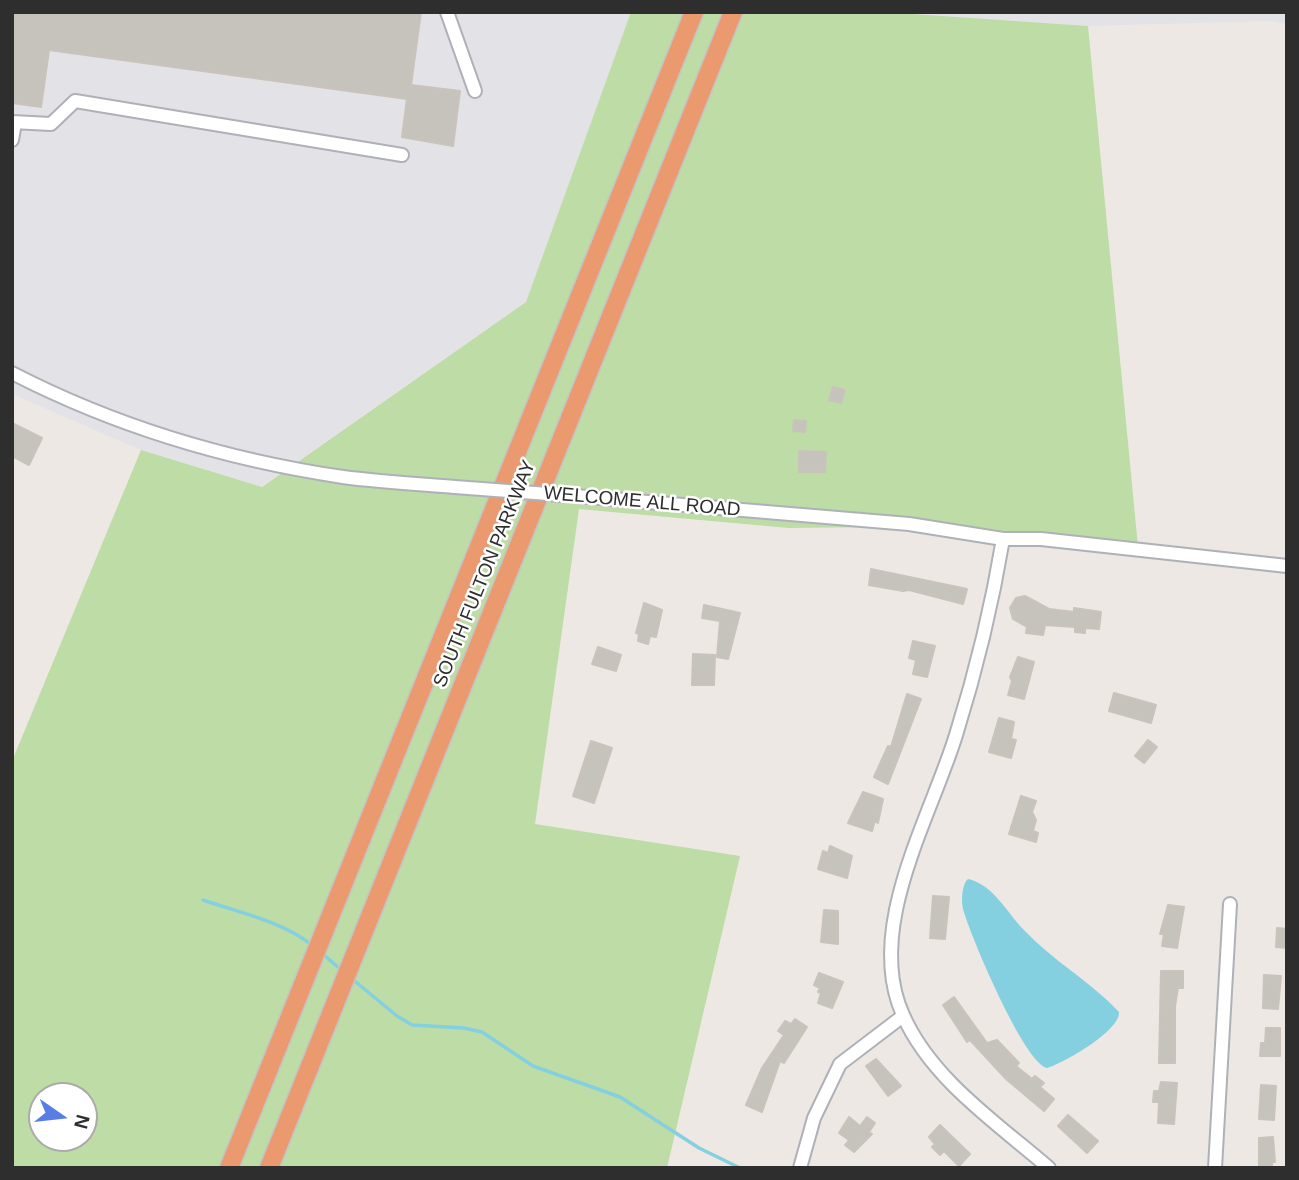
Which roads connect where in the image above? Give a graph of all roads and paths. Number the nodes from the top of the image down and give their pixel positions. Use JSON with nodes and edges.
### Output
{"nodes":[{"id":1,"x":447,"y":12,"type":"edge"},
{"id":2,"x":694,"y":12,"type":"edge"},
{"id":3,"x":733,"y":12,"type":"edge"},
{"id":4,"x":475,"y":91,"type":"dead end"},
{"id":5,"x":14,"y":122,"type":"edge"},
{"id":6,"x":12,"y":140,"type":"edge"},
{"id":7,"x":402,"y":155,"type":"dead end"},
{"id":8,"x":12,"y":373,"type":"edge"},
{"id":9,"x":1003,"y":539,"type":"junction"},
{"id":10,"x":1287,"y":566,"type":"edge"},
{"id":11,"x":1230,"y":904,"type":"dead end"},
{"id":12,"x":903,"y":1016,"type":"junction"},
{"id":13,"x":252,"y":1115,"type":"junction"},
{"id":14,"x":272,"y":1162,"type":"edge"},
{"id":15,"x":224,"y":1168,"type":"edge"},
{"id":16,"x":229,"y":1168,"type":"edge"},
{"id":17,"x":800,"y":1168,"type":"edge"},
{"id":18,"x":1049,"y":1168,"type":"edge"},
{"id":19,"x":1215,"y":1168,"type":"edge"}],
"edges":[{"from":1,"to":4,"type":"street"},
{"from":2,"to":13,"type":"highway","name":"SOUTH FULTON PARKWAY"},
{"from":3,"to":14,"type":"highway","name":"SOUTH FULTON PARKWAY"},
{"from":5,"to":6,"type":"street"},
{"from":5,"to":7,"type":"street"},
{"from":8,"to":9,"type":"street","name":"WELCOME ALL ROAD","bridge":true},
{"from":9,"to":10,"type":"street","name":"WELCOME ALL ROAD"},
{"from":9,"to":12,"type":"street"},
{"from":11,"to":19,"type":"street"},
{"from":12,"to":17,"type":"street"},
{"from":12,"to":18,"type":"street"},
{"from":13,"to":15,"type":"highway"},
{"from":13,"to":16,"type":"highway"}]}
